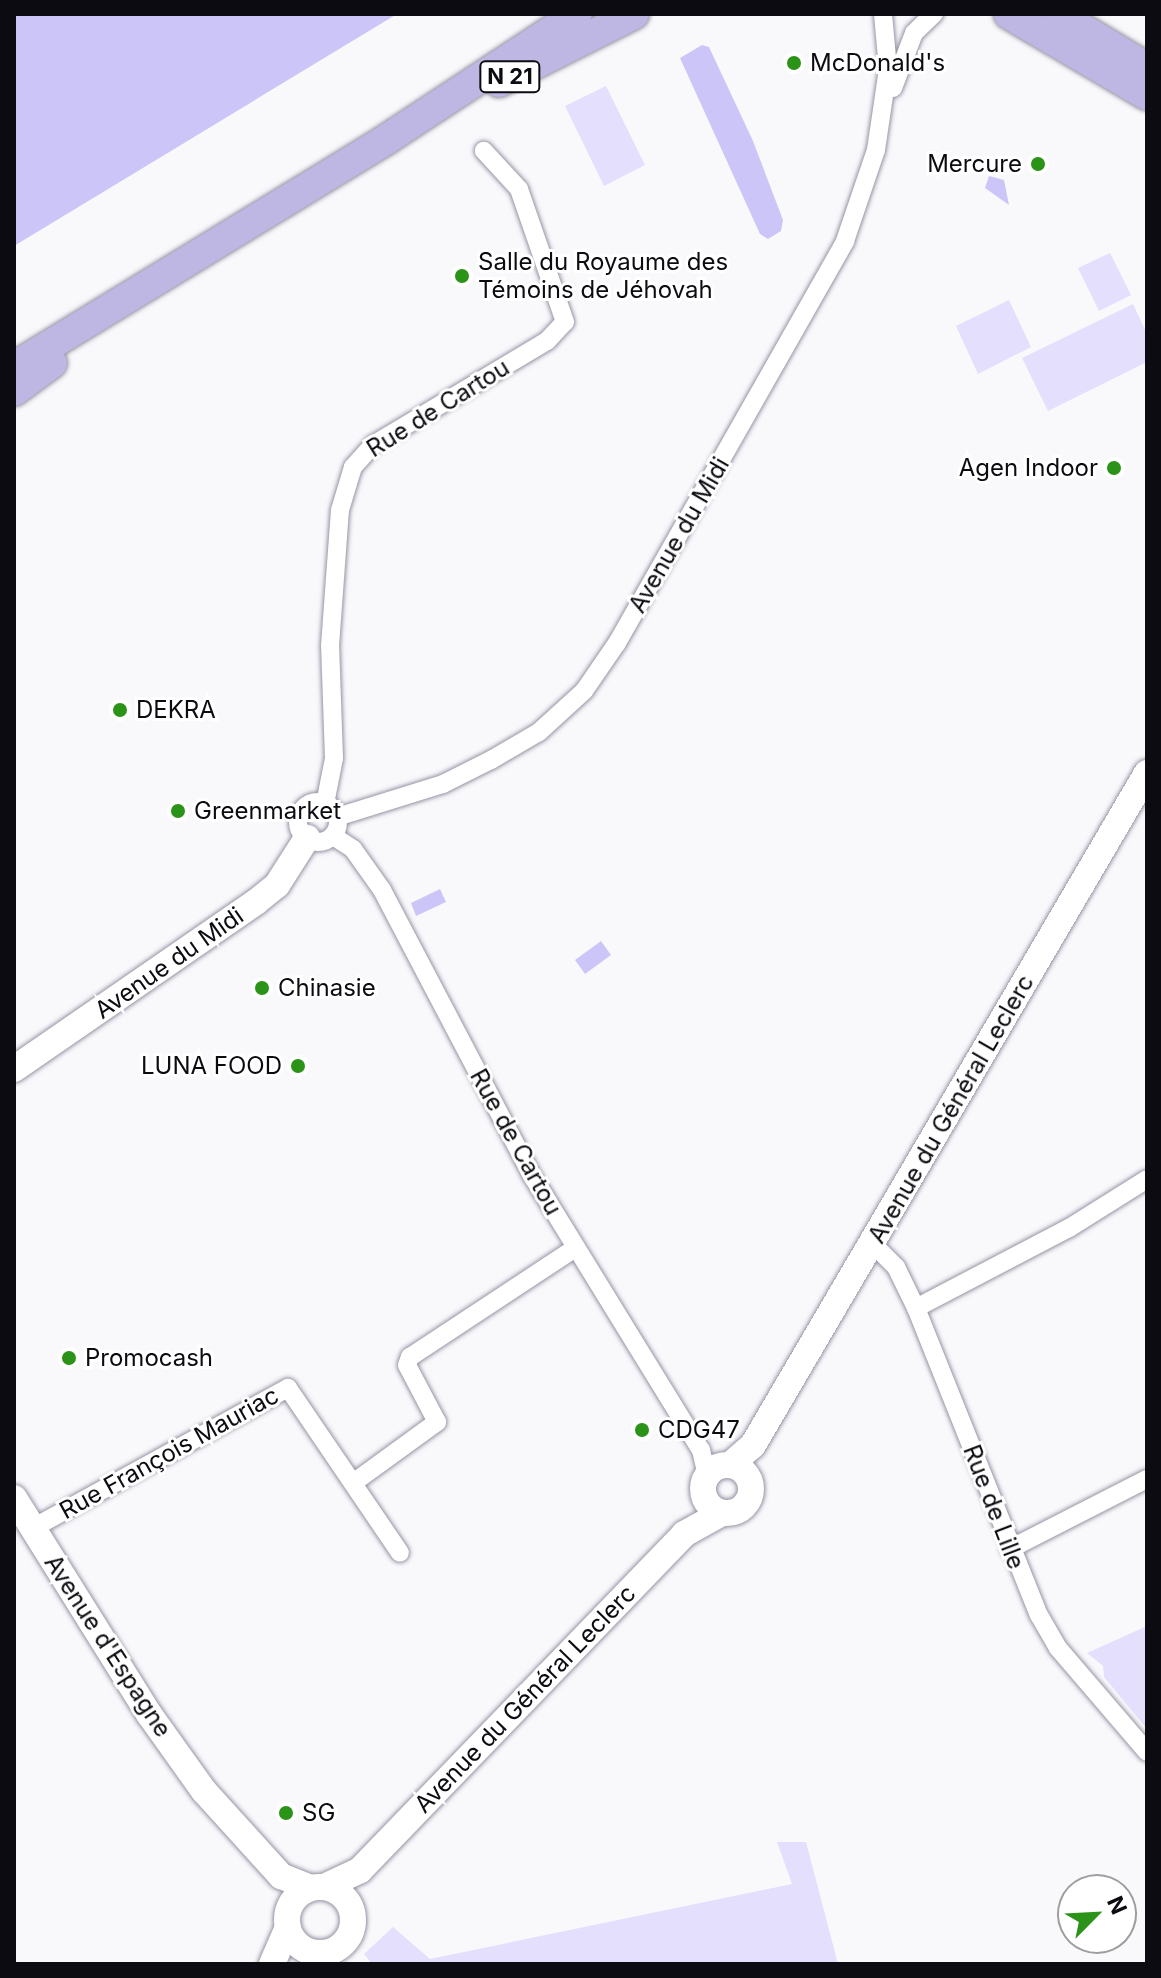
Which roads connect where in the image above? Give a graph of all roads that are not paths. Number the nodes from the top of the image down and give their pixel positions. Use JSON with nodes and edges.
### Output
{"nodes":[{"id":1,"x":577,"y":14,"type":"edge"},
{"id":2,"x":634,"y":14,"type":"edge"},
{"id":3,"x":883,"y":14,"type":"edge"},
{"id":4,"x":934,"y":14,"type":"edge"},
{"id":5,"x":1009,"y":14,"type":"edge"},
{"id":6,"x":1058,"y":14,"type":"edge"},
{"id":7,"x":1147,"y":68,"type":"edge"},
{"id":8,"x":1147,"y":95,"type":"edge"},
{"id":9,"x":881,"y":120,"type":"junction"},
{"id":10,"x":387,"y":139,"type":"junction"},
{"id":11,"x":484,"y":151,"type":"dead end"},
{"id":12,"x":212,"y":246,"type":"junction"},
{"id":13,"x":14,"y":367,"type":"edge"},
{"id":14,"x":14,"y":391,"type":"edge"},
{"id":15,"x":1147,"y":773,"type":"edge"},
{"id":16,"x":331,"y":810,"type":"junction"},
{"id":17,"x":333,"y":836,"type":"junction"},
{"id":18,"x":307,"y":838,"type":"junction"},
{"id":19,"x":14,"y":1069,"type":"edge"},
{"id":20,"x":1147,"y":1179,"type":"edge"},
{"id":21,"x":873,"y":1244,"type":"junction"},
{"id":22,"x":575,"y":1248,"type":"junction"},
{"id":23,"x":916,"y":1308,"type":"junction"},
{"id":24,"x":719,"y":1471,"type":"junction"},
{"id":25,"x":1147,"y":1479,"type":"edge"},
{"id":26,"x":353,"y":1483,"type":"junction"},
{"id":27,"x":14,"y":1498,"type":"edge"},
{"id":28,"x":722,"y":1513,"type":"junction"},
{"id":29,"x":33,"y":1528,"type":"junction"},
{"id":30,"x":690,"y":1528,"type":"junction"},
{"id":31,"x":1010,"y":1549,"type":"junction"},
{"id":32,"x":400,"y":1553,"type":"dead end"},
{"id":33,"x":1147,"y":1752,"type":"edge"},
{"id":34,"x":257,"y":1851,"type":"junction"},
{"id":35,"x":360,"y":1870,"type":"junction"},
{"id":36,"x":317,"y":1887,"type":"junction"},
{"id":37,"x":287,"y":1922,"type":"junction"},
{"id":38,"x":350,"y":1922,"type":"junction"},
{"id":39,"x":321,"y":1955,"type":"edge"},
{"id":40,"x":272,"y":1964,"type":"edge"},
{"id":41,"x":354,"y":1964,"type":"edge"}],
"edges":[{"from":1,"to":10,"type":"main road","number":"N 21"},
{"from":2,"to":10,"type":"main road","number":"N 21"},
{"from":3,"to":9,"type":"street","name":"Avenue du Midi"},
{"from":4,"to":9,"type":"street","name":"Avenue du Midi"},
{"from":5,"to":8,"type":"main road"},
{"from":6,"to":7,"type":"main road"},
{"from":9,"to":16,"type":"street","name":"Avenue du Midi"},
{"from":10,"to":12,"type":"main road"},
{"from":11,"to":16,"type":"street","name":"Rue de Cartou"},
{"from":12,"to":13,"type":"main road"},
{"from":12,"to":14,"type":"main road"},
{"from":15,"to":21,"type":"street","name":"Avenue du Général Leclerc"},
{"from":16,"to":17,"type":"street"},
{"from":16,"to":18,"type":"street"},
{"from":17,"to":18,"type":"street"},
{"from":17,"to":22,"type":"street","name":"Rue de Cartou"},
{"from":18,"to":19,"type":"street","name":"Avenue du Midi"},
{"from":20,"to":23,"type":"street"},
{"from":21,"to":23,"type":"street","name":"Rue de Lille"},
{"from":21,"to":24,"type":"street","name":"Avenue du Général Leclerc"},
{"from":22,"to":24,"type":"street","name":"Rue de Cartou"},
{"from":22,"to":26,"type":"street"},
{"from":23,"to":31,"type":"street","name":"Rue de Lille"},
{"from":24,"to":28,"type":"street"},
{"from":24,"to":28,"type":"street","name":"Avenue du Général Leclerc"},
{"from":24,"to":30,"type":"street","name":"Avenue du Général Leclerc"},
{"from":25,"to":31,"type":"street"},
{"from":26,"to":29,"type":"street","name":"Rue François Mauriac"},
{"from":26,"to":32,"type":"street","name":"Rue François Mauriac"},
{"from":27,"to":29,"type":"street","name":"Avenue d'Espagne"},
{"from":28,"to":30,"type":"street","name":"Avenue du Général Leclerc"},
{"from":29,"to":34,"type":"street","name":"Avenue d'Espagne"},
{"from":30,"to":35,"type":"street","name":"Avenue du Général Leclerc"},
{"from":31,"to":33,"type":"street","name":"Rue de Lille"},
{"from":34,"to":36,"type":"street"},
{"from":34,"to":37,"type":"street"},
{"from":35,"to":36,"type":"street","name":"Avenue du Général Leclerc"},
{"from":35,"to":38,"type":"street"},
{"from":36,"to":37,"type":"street"},
{"from":36,"to":38,"type":"street"},
{"from":37,"to":39,"type":"street"},
{"from":37,"to":40,"type":"street"},
{"from":38,"to":39,"type":"street"},
{"from":38,"to":41,"type":"street"},
{"from":39,"to":40,"type":"street"}]}
